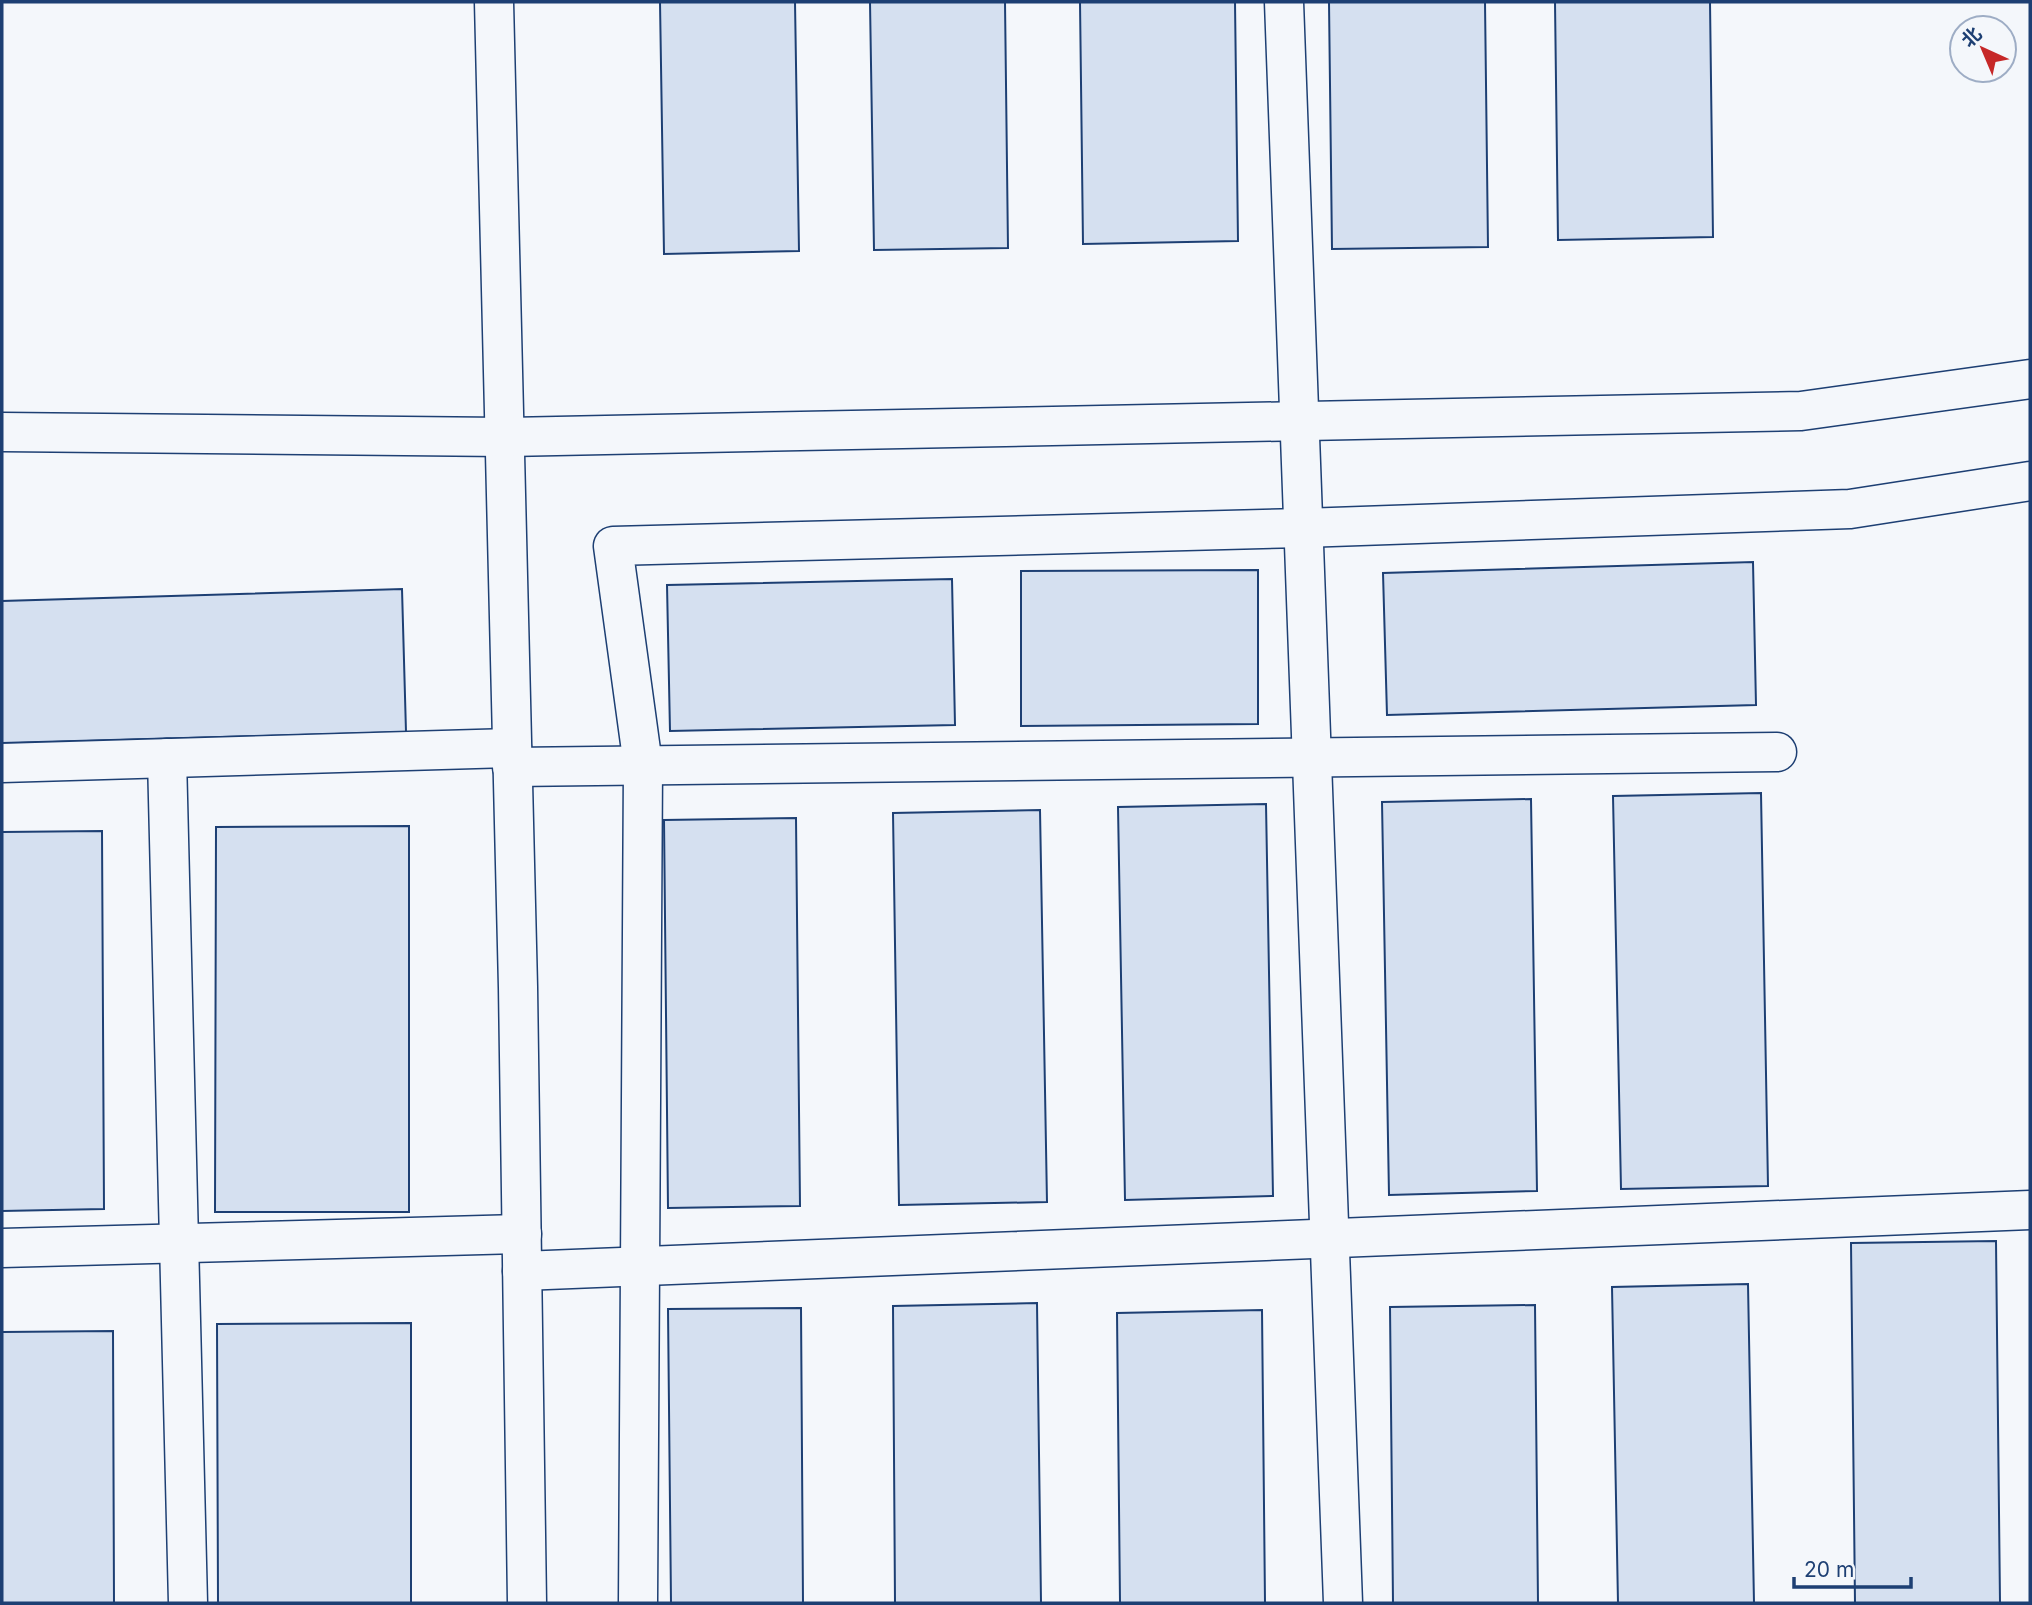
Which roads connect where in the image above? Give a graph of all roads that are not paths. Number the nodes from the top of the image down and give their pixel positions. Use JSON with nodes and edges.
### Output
{"nodes":[{"id":1,"x":494,"y":2,"type":"edge"},
{"id":2,"x":1284,"y":2,"type":"edge"},
{"id":3,"x":2030,"y":379,"type":"edge"},
{"id":4,"x":1300,"y":421,"type":"junction"},
{"id":5,"x":2,"y":432,"type":"edge"},
{"id":6,"x":504,"y":437,"type":"junction"},
{"id":7,"x":2030,"y":481,"type":"edge"},
{"id":8,"x":1303,"y":528,"type":"junction"},
{"id":9,"x":1777,"y":752,"type":"dead end"},
{"id":10,"x":512,"y":757,"type":"junction"},
{"id":11,"x":167,"y":758,"type":"junction"},
{"id":12,"x":1312,"y":758,"type":"junction"},
{"id":13,"x":2,"y":763,"type":"edge"},
{"id":14,"x":643,"y":765,"type":"junction"},
{"id":15,"x":2030,"y":1210,"type":"edge"},
{"id":16,"x":1329,"y":1238,"type":"junction"},
{"id":17,"x":179,"y":1244,"type":"junction"},
{"id":18,"x":2,"y":1248,"type":"edge"},
{"id":19,"x":522,"y":1253,"type":"junction"},
{"id":20,"x":638,"y":1266,"type":"junction"},
{"id":21,"x":188,"y":1603,"type":"edge"},
{"id":22,"x":527,"y":1603,"type":"edge"},
{"id":23,"x":638,"y":1603,"type":"edge"},
{"id":24,"x":1343,"y":1603,"type":"edge"}],
"edges":[{"from":1,"to":6,"type":"street"},
{"from":2,"to":4,"type":"street"},
{"from":3,"to":4,"type":"street"},
{"from":4,"to":6,"type":"street"},
{"from":4,"to":8,"type":"street"},
{"from":5,"to":6,"type":"street"},
{"from":6,"to":10,"type":"street"},
{"from":7,"to":8,"type":"street"},
{"from":8,"to":12,"type":"street"},
{"from":8,"to":14,"type":"street"},
{"from":9,"to":12,"type":"street"},
{"from":10,"to":11,"type":"street"},
{"from":10,"to":14,"type":"street"},
{"from":10,"to":19,"type":"street"},
{"from":11,"to":13,"type":"street"},
{"from":11,"to":17,"type":"street"},
{"from":12,"to":14,"type":"street"},
{"from":12,"to":16,"type":"street"},
{"from":14,"to":20,"type":"street"},
{"from":15,"to":16,"type":"street"},
{"from":16,"to":20,"type":"street"},
{"from":16,"to":24,"type":"street"},
{"from":17,"to":18,"type":"street"},
{"from":17,"to":19,"type":"street"},
{"from":17,"to":21,"type":"street"},
{"from":19,"to":20,"type":"street"},
{"from":19,"to":22,"type":"street"},
{"from":20,"to":23,"type":"street"}]}
